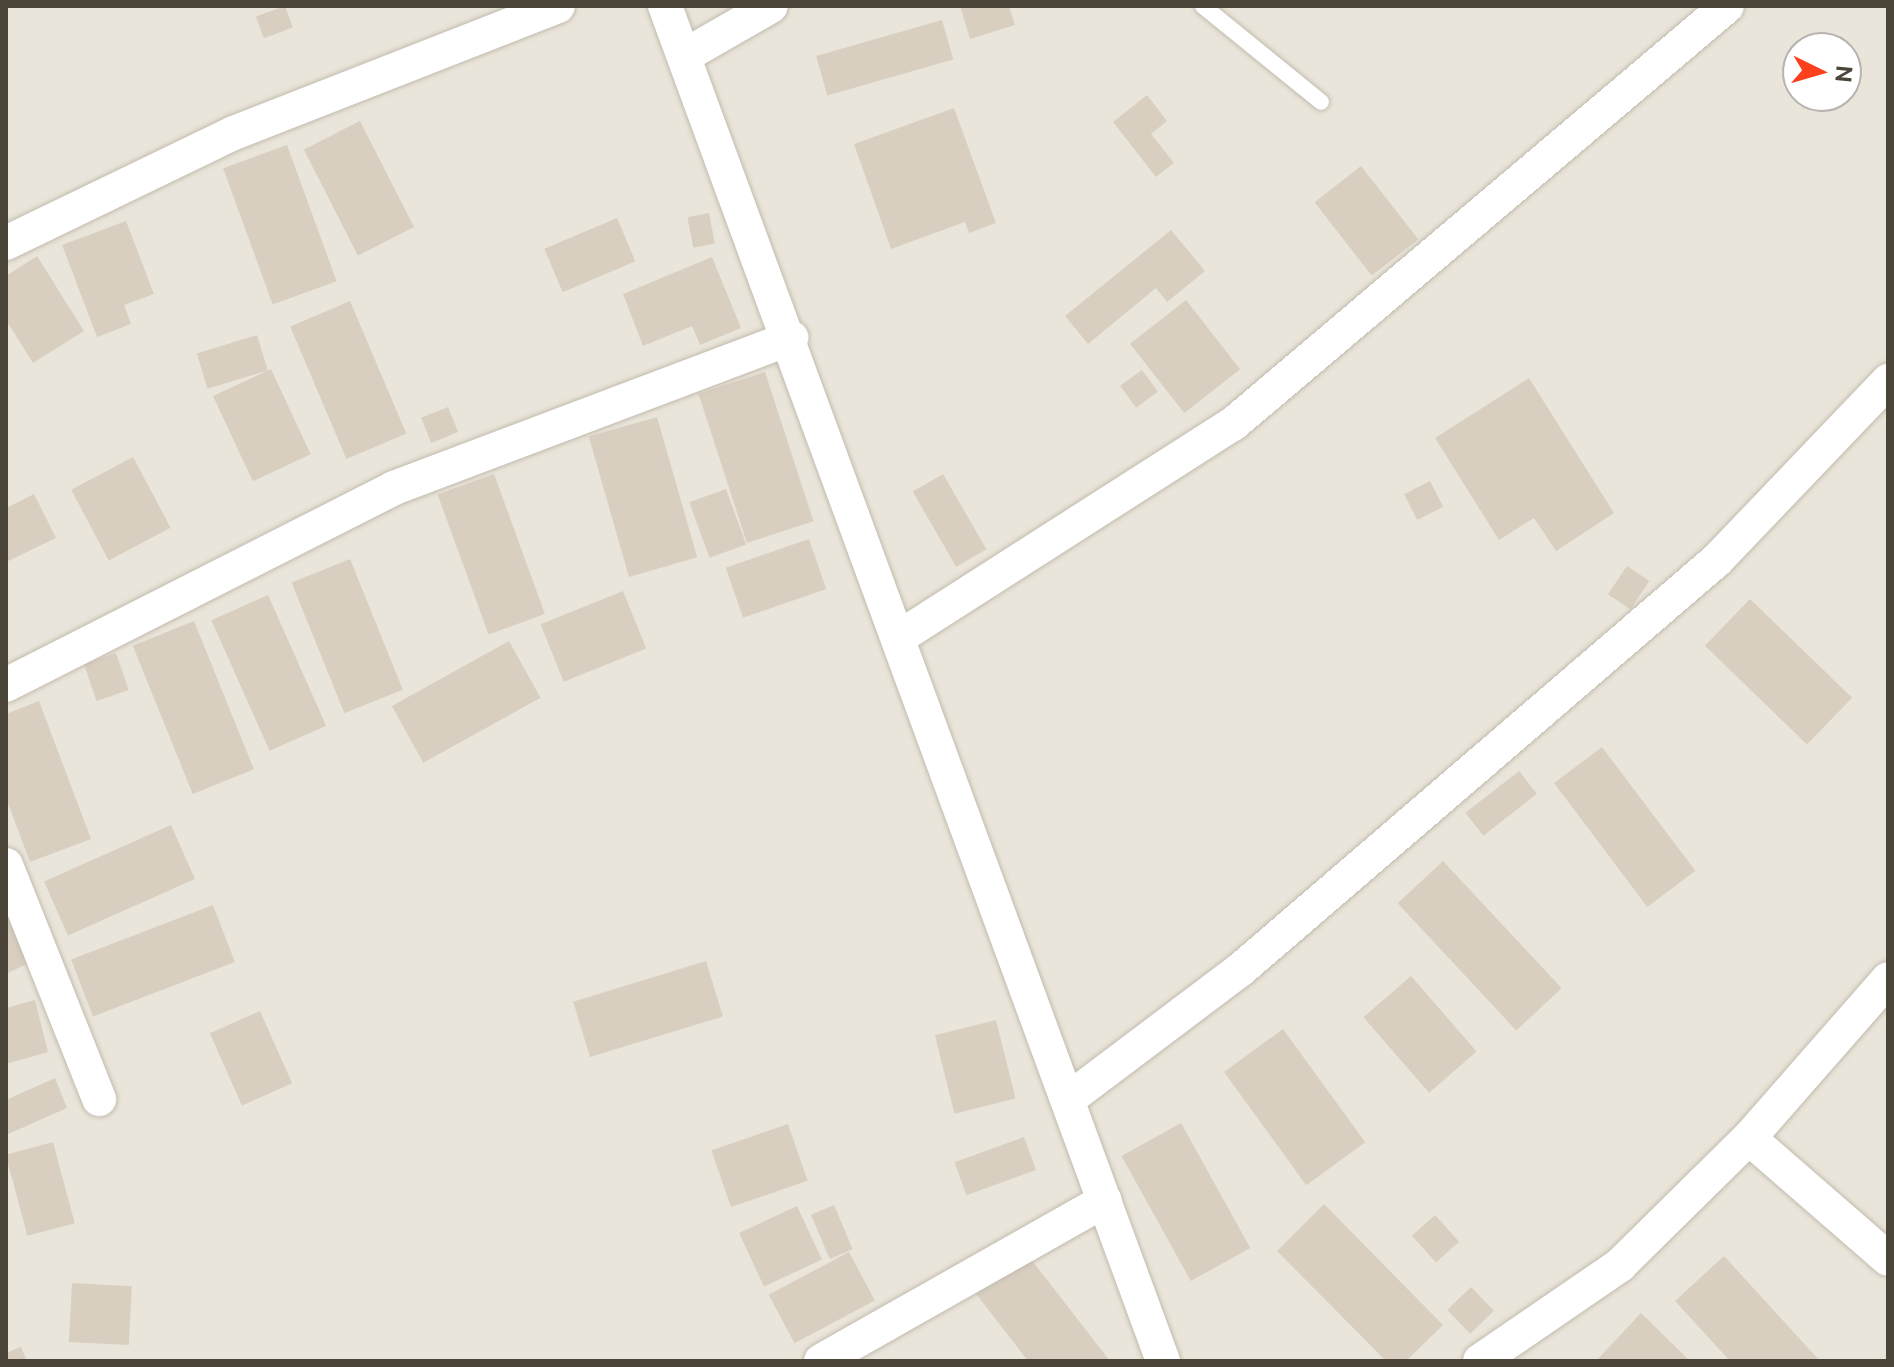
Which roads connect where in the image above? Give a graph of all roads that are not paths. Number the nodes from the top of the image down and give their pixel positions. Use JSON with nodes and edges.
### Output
{"nodes":[{"id":1,"x":558,"y":6,"type":"edge"},
{"id":2,"x":665,"y":6,"type":"edge"},
{"id":3,"x":771,"y":6,"type":"edge"},
{"id":4,"x":1203,"y":6,"type":"edge"},
{"id":5,"x":1727,"y":6,"type":"edge"},
{"id":6,"x":684,"y":56,"type":"junction"},
{"id":7,"x":1321,"y":102,"type":"dead end"},
{"id":8,"x":6,"y":243,"type":"edge"},
{"id":9,"x":792,"y":338,"type":"junction"},
{"id":10,"x":1888,"y":381,"type":"edge"},
{"id":11,"x":901,"y":636,"type":"junction"},
{"id":12,"x":6,"y":685,"type":"edge"},
{"id":13,"x":6,"y":865,"type":"edge"},
{"id":14,"x":1888,"y":979,"type":"edge"},
{"id":15,"x":1070,"y":1098,"type":"junction"},
{"id":16,"x":99,"y":1099,"type":"dead end"},
{"id":17,"x":1749,"y":1138,"type":"junction"},
{"id":18,"x":1105,"y":1200,"type":"junction"},
{"id":19,"x":1888,"y":1259,"type":"edge"},
{"id":20,"x":821,"y":1361,"type":"edge"},
{"id":21,"x":1163,"y":1361,"type":"edge"},
{"id":22,"x":1480,"y":1361,"type":"edge"}],
"edges":[{"from":1,"to":8,"type":"street"},
{"from":2,"to":6,"type":"street"},
{"from":3,"to":6,"type":"street"},
{"from":4,"to":7,"type":"lane"},
{"from":5,"to":11,"type":"street"},
{"from":6,"to":9,"type":"street"},
{"from":9,"to":11,"type":"street"},
{"from":9,"to":12,"type":"street"},
{"from":10,"to":15,"type":"street"},
{"from":11,"to":15,"type":"street"},
{"from":13,"to":16,"type":"street"},
{"from":14,"to":17,"type":"street"},
{"from":15,"to":18,"type":"street"},
{"from":17,"to":19,"type":"street"},
{"from":17,"to":22,"type":"street"},
{"from":18,"to":20,"type":"street"},
{"from":18,"to":21,"type":"street"}]}
